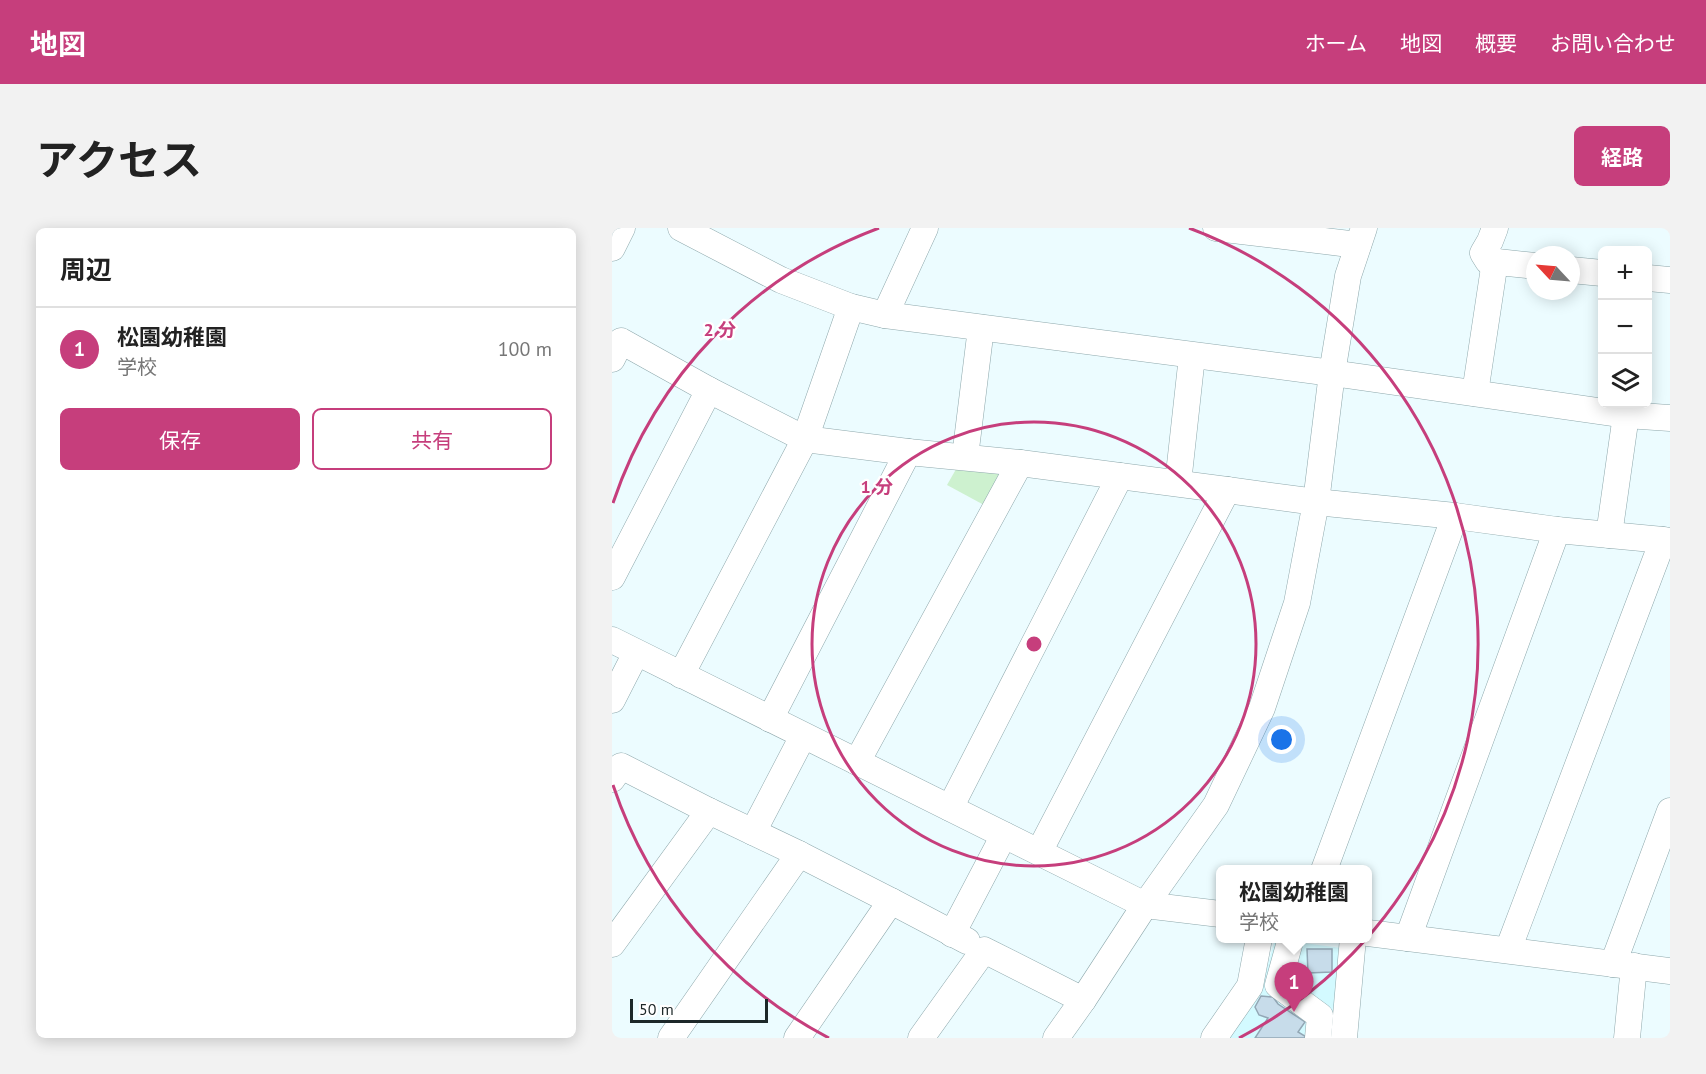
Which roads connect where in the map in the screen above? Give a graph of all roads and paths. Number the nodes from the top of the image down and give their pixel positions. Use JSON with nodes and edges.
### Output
{"nodes":[{"id":1,"x":622,"y":228,"type":"edge"},
{"id":2,"x":925,"y":228,"type":"edge"},
{"id":3,"x":1216,"y":228,"type":"edge"},
{"id":4,"x":1495,"y":228,"type":"edge"},
{"id":5,"x":693,"y":231,"type":"edge"},
{"id":6,"x":1361,"y":237,"type":"edge"},
{"id":7,"x":612,"y":248,"type":"edge"},
{"id":8,"x":1495,"y":261,"type":"junction"},
{"id":9,"x":1526,"y":265,"type":"edge"},
{"id":10,"x":1580,"y":271,"type":"edge"},
{"id":11,"x":1598,"y":273,"type":"edge"},
{"id":12,"x":1652,"y":278,"type":"edge"},
{"id":13,"x":1670,"y":280,"type":"edge"},
{"id":14,"x":851,"y":308,"type":"junction"},
{"id":15,"x":885,"y":315,"type":"junction"},
{"id":16,"x":981,"y":328,"type":"junction"},
{"id":17,"x":615,"y":345,"type":"edge"},
{"id":18,"x":1192,"y":356,"type":"junction"},
{"id":19,"x":1332,"y":373,"type":"junction"},
{"id":20,"x":709,"y":390,"type":"junction"},
{"id":21,"x":1475,"y":393,"type":"junction"},
{"id":22,"x":1626,"y":415,"type":"junction"},
{"id":23,"x":1670,"y":418,"type":"edge"},
{"id":24,"x":805,"y":439,"type":"junction"},
{"id":25,"x":908,"y":452,"type":"junction"},
{"id":26,"x":964,"y":458,"type":"junction"},
{"id":27,"x":1020,"y":463,"type":"junction"},
{"id":28,"x":1120,"y":476,"type":"junction"},
{"id":29,"x":1178,"y":483,"type":"junction"},
{"id":30,"x":1227,"y":490,"type":"junction"},
{"id":31,"x":1316,"y":502,"type":"junction"},
{"id":32,"x":1455,"y":516,"type":"junction"},
{"id":33,"x":1557,"y":530,"type":"junction"},
{"id":34,"x":1609,"y":535,"type":"junction"},
{"id":35,"x":1667,"y":541,"type":"edge"},
{"id":36,"x":612,"y":577,"type":"edge"},
{"id":37,"x":612,"y":640,"type":"edge"},
{"id":38,"x":636,"y":652,"type":"junction"},
{"id":39,"x":681,"y":675,"type":"junction"},
{"id":40,"x":612,"y":700,"type":"edge"},
{"id":41,"x":770,"y":719,"type":"junction"},
{"id":42,"x":803,"y":736,"type":"junction"},
{"id":43,"x":856,"y":762,"type":"junction"},
{"id":44,"x":615,"y":769,"type":"edge"},
{"id":45,"x":950,"y":808,"type":"junction"},
{"id":46,"x":709,"y":811,"type":"junction"},
{"id":47,"x":1670,"y":811,"type":"edge"},
{"id":48,"x":753,"y":832,"type":"junction"},
{"id":49,"x":1004,"y":835,"type":"junction"},
{"id":50,"x":1039,"y":852,"type":"junction"},
{"id":51,"x":799,"y":854,"type":"junction"},
{"id":52,"x":1326,"y":865,"type":"edge"},
{"id":53,"x":891,"y":901,"type":"junction"},
{"id":54,"x":1145,"y":905,"type":"junction"},
{"id":55,"x":1216,"y":913,"type":"edge"},
{"id":56,"x":952,"y":934,"type":"junction"},
{"id":57,"x":1372,"y":934,"type":"edge"},
{"id":58,"x":1408,"y":938,"type":"junction"},
{"id":59,"x":1258,"y":943,"type":"edge"},
{"id":60,"x":1290,"y":943,"type":"edge"},
{"id":61,"x":1353,"y":943,"type":"edge"},
{"id":62,"x":612,"y":944,"type":"edge"},
{"id":63,"x":984,"y":950,"type":"junction"},
{"id":64,"x":1508,"y":951,"type":"junction"},
{"id":65,"x":1624,"y":965,"type":"junction"},
{"id":66,"x":1670,"y":971,"type":"edge"},
{"id":67,"x":1083,"y":1000,"type":"junction"},
{"id":68,"x":671,"y":1038,"type":"edge"},
{"id":69,"x":797,"y":1038,"type":"edge"},
{"id":70,"x":921,"y":1038,"type":"edge"},
{"id":71,"x":1056,"y":1038,"type":"edge"},
{"id":72,"x":1214,"y":1038,"type":"edge"},
{"id":73,"x":1318,"y":1038,"type":"edge"},
{"id":74,"x":1344,"y":1038,"type":"edge"},
{"id":75,"x":1627,"y":1038,"type":"edge"}],
"edges":[{"from":1,"to":7,"type":"street"},
{"from":2,"to":15,"type":"street"},
{"from":3,"to":6,"type":"street"},
{"from":4,"to":8,"type":"street"},
{"from":5,"to":14,"type":"street"},
{"from":6,"to":19,"type":"street"},
{"from":8,"to":9,"type":"street"},
{"from":8,"to":21,"type":"street"},
{"from":10,"to":11,"type":"street"},
{"from":12,"to":13,"type":"street"},
{"from":14,"to":15,"type":"street"},
{"from":14,"to":24,"type":"street"},
{"from":15,"to":16,"type":"street"},
{"from":16,"to":18,"type":"street"},
{"from":16,"to":26,"type":"street"},
{"from":17,"to":20,"type":"street"},
{"from":18,"to":19,"type":"street"},
{"from":18,"to":29,"type":"street"},
{"from":19,"to":21,"type":"street"},
{"from":19,"to":31,"type":"street"},
{"from":20,"to":24,"type":"street"},
{"from":20,"to":36,"type":"street"},
{"from":21,"to":22,"type":"street"},
{"from":22,"to":23,"type":"street"},
{"from":22,"to":34,"type":"street"},
{"from":24,"to":25,"type":"street"},
{"from":24,"to":39,"type":"street"},
{"from":25,"to":26,"type":"street"},
{"from":25,"to":41,"type":"street"},
{"from":26,"to":27,"type":"street"},
{"from":27,"to":28,"type":"street"},
{"from":27,"to":43,"type":"street"},
{"from":28,"to":29,"type":"street"},
{"from":28,"to":45,"type":"street"},
{"from":29,"to":30,"type":"street"},
{"from":30,"to":31,"type":"street"},
{"from":30,"to":50,"type":"street"},
{"from":31,"to":32,"type":"street"},
{"from":31,"to":54,"type":"street"},
{"from":32,"to":33,"type":"street"},
{"from":32,"to":52,"type":"street"},
{"from":33,"to":34,"type":"street"},
{"from":33,"to":58,"type":"street"},
{"from":34,"to":35,"type":"street"},
{"from":35,"to":64,"type":"street"},
{"from":37,"to":38,"type":"street"},
{"from":38,"to":39,"type":"street"},
{"from":38,"to":40,"type":"street"},
{"from":39,"to":41,"type":"street"},
{"from":41,"to":42,"type":"street"},
{"from":42,"to":43,"type":"street"},
{"from":42,"to":48,"type":"street"},
{"from":43,"to":45,"type":"street"},
{"from":44,"to":46,"type":"street"},
{"from":45,"to":49,"type":"street"},
{"from":46,"to":48,"type":"street"},
{"from":46,"to":62,"type":"street"},
{"from":47,"to":65,"type":"street"},
{"from":48,"to":51,"type":"street"},
{"from":49,"to":50,"type":"street"},
{"from":49,"to":56,"type":"street"},
{"from":50,"to":54,"type":"street"},
{"from":51,"to":53,"type":"street"},
{"from":51,"to":68,"type":"street"},
{"from":53,"to":56,"type":"street"},
{"from":53,"to":69,"type":"street"},
{"from":54,"to":55,"type":"street"},
{"from":54,"to":67,"type":"street"},
{"from":56,"to":63,"type":"street"},
{"from":57,"to":58,"type":"street"},
{"from":58,"to":64,"type":"street"},
{"from":59,"to":72,"type":"street"},
{"from":60,"to":73,"type":"street"},
{"from":61,"to":74,"type":"street"},
{"from":63,"to":67,"type":"street"},
{"from":63,"to":70,"type":"street"},
{"from":64,"to":65,"type":"street"},
{"from":65,"to":66,"type":"street"},
{"from":65,"to":75,"type":"street"},
{"from":67,"to":71,"type":"street"}]}
